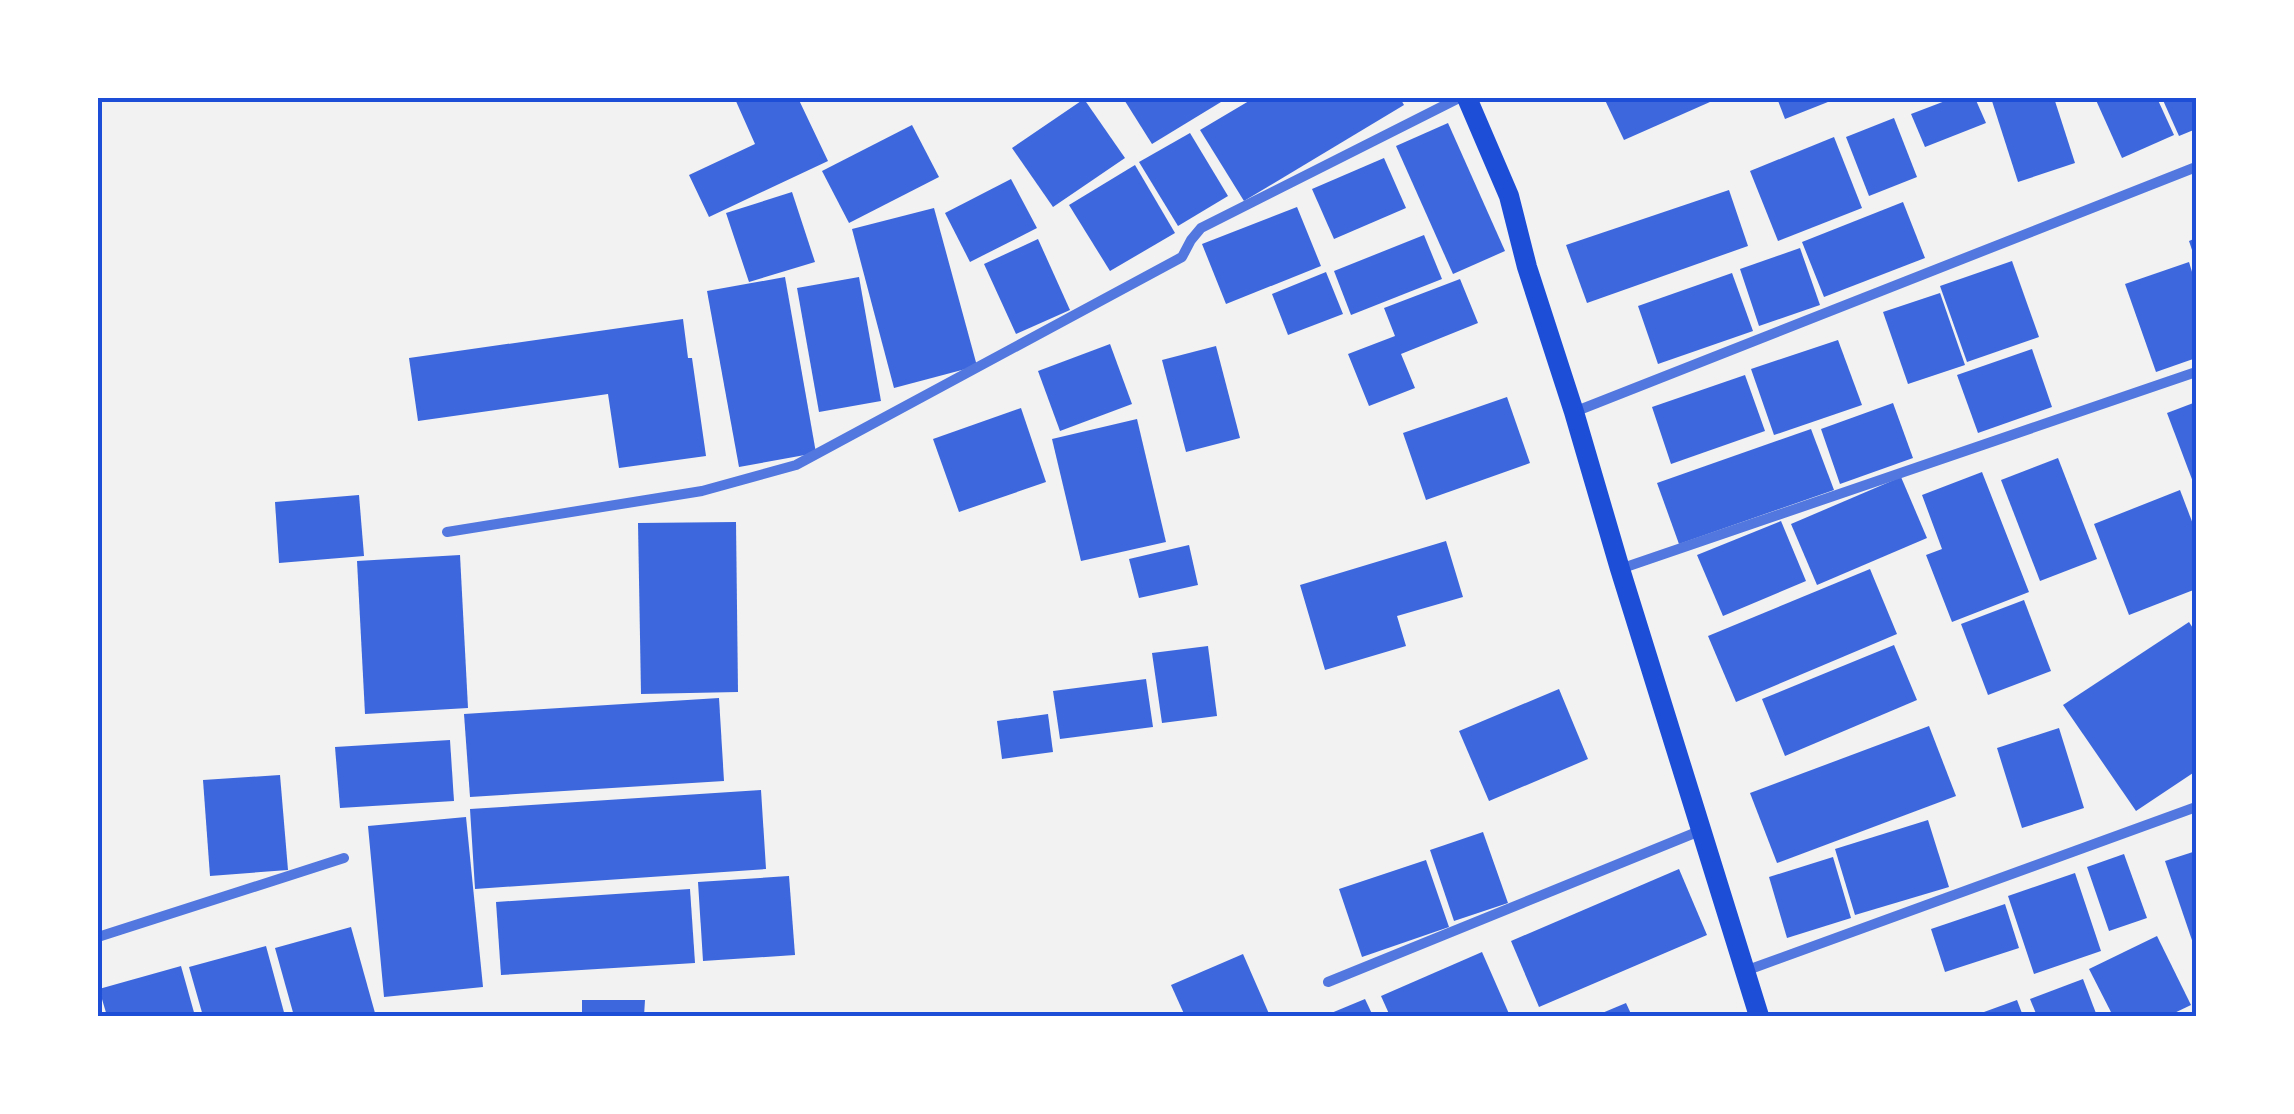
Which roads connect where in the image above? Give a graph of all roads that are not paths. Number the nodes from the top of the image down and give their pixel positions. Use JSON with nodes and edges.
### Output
{"nodes":[{"id":1,"x":1459,"y":98,"type":"edge"},
{"id":2,"x":1467,"y":98,"type":"edge"},
{"id":3,"x":2196,"y":167,"type":"edge"},
{"id":4,"x":2196,"y":372,"type":"edge"},
{"id":5,"x":1574,"y":412,"type":"junction"},
{"id":6,"x":447,"y":532,"type":"dead end"},
{"id":7,"x":1620,"y":569,"type":"junction"},
{"id":8,"x":2196,"y":807,"type":"edge"},
{"id":9,"x":1702,"y":830,"type":"junction"},
{"id":10,"x":344,"y":858,"type":"dead end"},
{"id":11,"x":98,"y":937,"type":"edge"},
{"id":12,"x":1746,"y":971,"type":"junction"},
{"id":13,"x":1328,"y":982,"type":"dead end"},
{"id":14,"x":1759,"y":1016,"type":"edge"}],
"edges":[{"from":1,"to":6,"type":"street"},
{"from":2,"to":5,"type":"main road"},
{"from":3,"to":5,"type":"street"},
{"from":4,"to":7,"type":"street"},
{"from":5,"to":7,"type":"main road"},
{"from":7,"to":9,"type":"main road"},
{"from":8,"to":12,"type":"street"},
{"from":9,"to":12,"type":"main road"},
{"from":9,"to":13,"type":"street"},
{"from":10,"to":11,"type":"street"},
{"from":12,"to":14,"type":"main road"}]}
